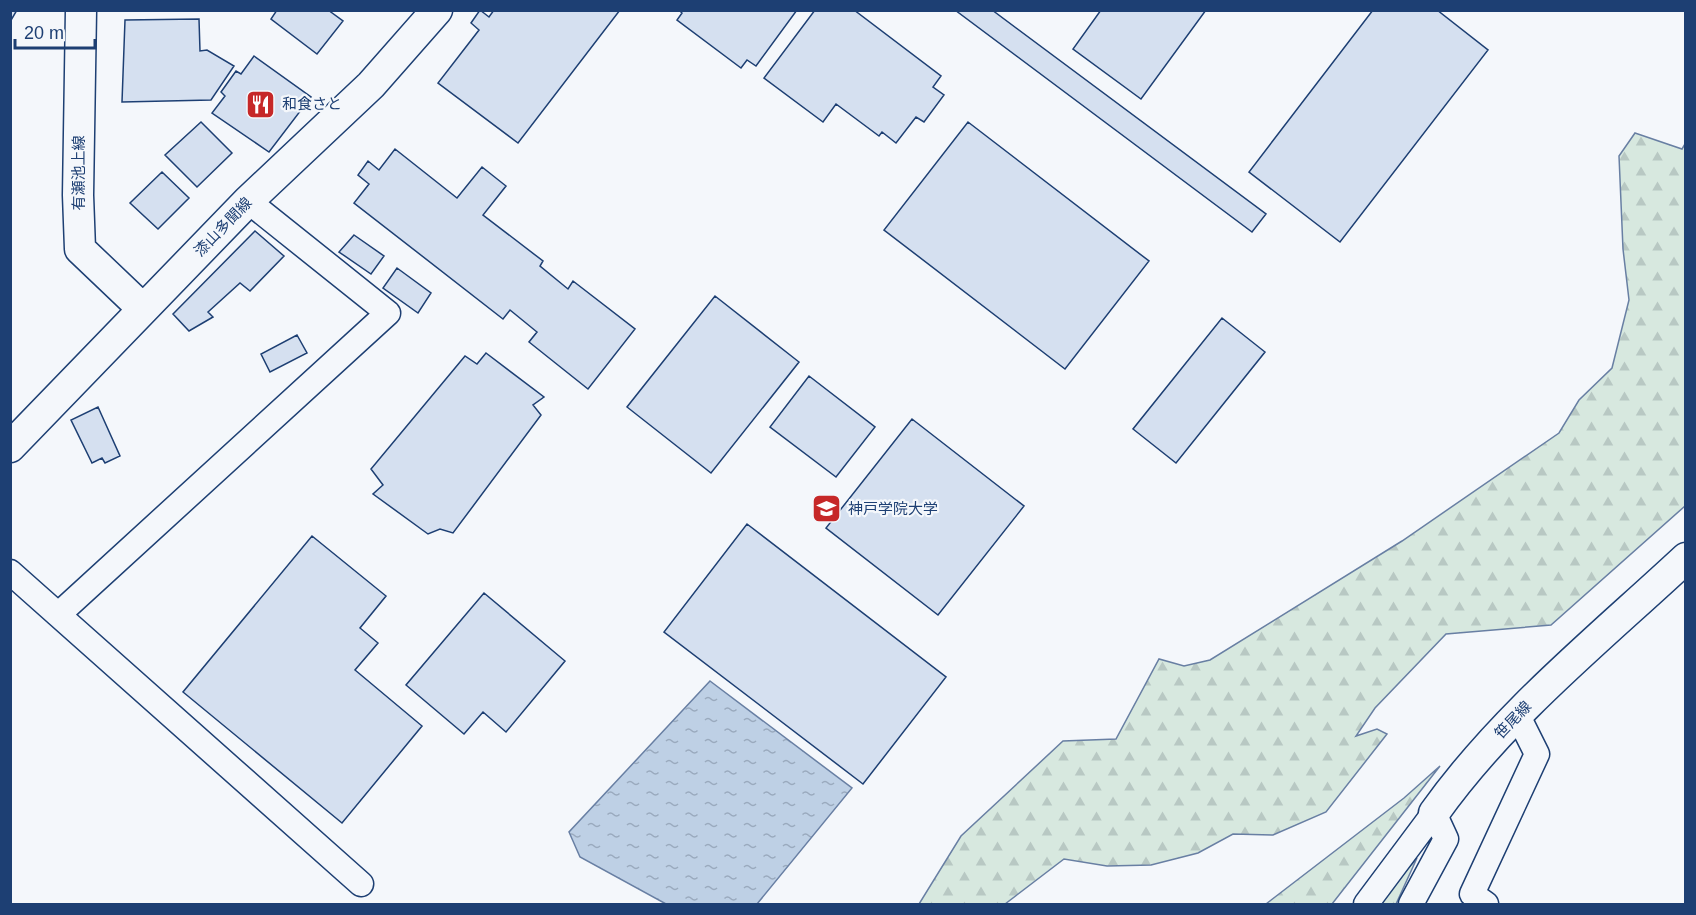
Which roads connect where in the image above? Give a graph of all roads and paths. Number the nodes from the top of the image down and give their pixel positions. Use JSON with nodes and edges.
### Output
{"nodes":[{"id":1,"x":81,"y":10,"type":"edge"},
{"id":2,"x":437,"y":10,"type":"edge"},
{"id":3,"x":248,"y":201,"type":"junction"},
{"id":4,"x":143,"y":309,"type":"junction"},
{"id":5,"x":10,"y":447,"type":"edge"},
{"id":6,"x":1686,"y":558,"type":"edge"},
{"id":7,"x":10,"y":572,"type":"edge"},
{"id":8,"x":60,"y":613,"type":"junction"},
{"id":9,"x":1517,"y":714,"type":"junction"},
{"id":10,"x":1434,"y":813,"type":"junction"},
{"id":11,"x":361,"y":884,"type":"dead end"},
{"id":12,"x":1366,"y":904,"type":"edge"},
{"id":13,"x":1411,"y":904,"type":"edge"},
{"id":14,"x":1486,"y":904,"type":"edge"}],
"edges":[{"from":1,"to":4,"type":"street","name":"有瀬池上線"},
{"from":2,"to":3,"type":"street","name":"漆山多聞線"},
{"from":3,"to":4,"type":"street","name":"漆山多聞線"},
{"from":3,"to":8,"type":"street"},
{"from":4,"to":5,"type":"street","name":"漆山多聞線"},
{"from":6,"to":9,"type":"street","name":"笹尾線"},
{"from":7,"to":8,"type":"street"},
{"from":8,"to":11,"type":"street"},
{"from":9,"to":10,"type":"street","name":"笹尾線"},
{"from":9,"to":14,"type":"street"},
{"from":10,"to":12,"type":"street","name":"笹尾線"},
{"from":10,"to":13,"type":"street"}]}
